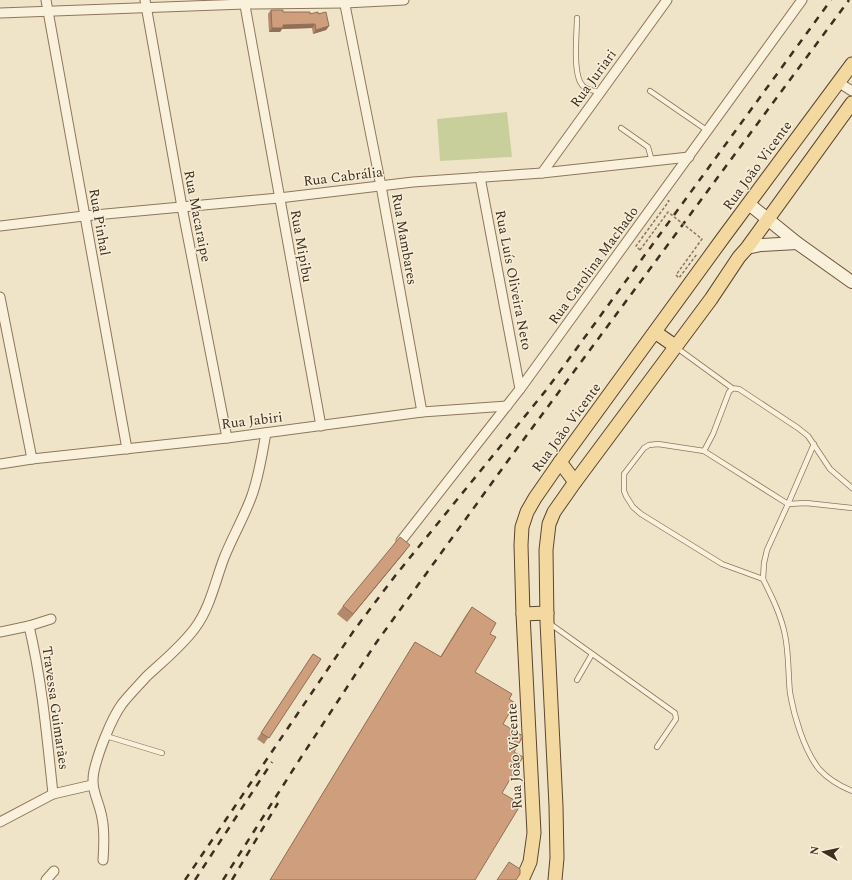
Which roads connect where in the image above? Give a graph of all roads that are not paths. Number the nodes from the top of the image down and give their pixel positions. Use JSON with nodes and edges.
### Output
{"nodes":[{"id":1,"x":46,"y":0,"type":"edge"},
{"id":2,"x":404,"y":0,"type":"edge"},
{"id":3,"x":666,"y":0,"type":"edge"},
{"id":4,"x":802,"y":0,"type":"edge"},
{"id":5,"x":244,"y":2,"type":"edge"},
{"id":6,"x":344,"y":2,"type":"edge"},
{"id":7,"x":146,"y":4,"type":"edge"},
{"id":8,"x":48,"y":12,"type":"junction"},
{"id":9,"x":0,"y":13,"type":"edge"},
{"id":10,"x":577,"y":18,"type":"dead end"},
{"id":11,"x":852,"y":64,"type":"edge"},
{"id":12,"x":838,"y":82,"type":"junction"},
{"id":13,"x":852,"y":91,"type":"edge"},
{"id":14,"x":600,"y":92,"type":"junction"},
{"id":15,"x":650,"y":92,"type":"dead end"},
{"id":16,"x":852,"y":103,"type":"edge"},
{"id":17,"x":621,"y":128,"type":"dead end"},
{"id":18,"x":708,"y":131,"type":"junction"},
{"id":19,"x":689,"y":157,"type":"junction"},
{"id":20,"x":652,"y":161,"type":"junction"},
{"id":21,"x":542,"y":173,"type":"junction"},
{"id":22,"x":480,"y":177,"type":"junction"},
{"id":23,"x":381,"y":186,"type":"junction"},
{"id":24,"x":280,"y":198,"type":"junction"},
{"id":25,"x":749,"y":204,"type":"junction"},
{"id":26,"x":182,"y":207,"type":"junction"},
{"id":27,"x":84,"y":216,"type":"junction"},
{"id":28,"x":768,"y":219,"type":"junction"},
{"id":29,"x":0,"y":226,"type":"edge"},
{"id":30,"x":797,"y":243,"type":"junction"},
{"id":31,"x":747,"y":248,"type":"junction"},
{"id":32,"x":851,"y":280,"type":"edge"},
{"id":33,"x":0,"y":296,"type":"edge"},
{"id":34,"x":655,"y":332,"type":"junction"},
{"id":35,"x":675,"y":346,"type":"junction"},
{"id":36,"x":732,"y":388,"type":"junction"},
{"id":37,"x":520,"y":389,"type":"junction"},
{"id":38,"x":507,"y":406,"type":"junction"},
{"id":39,"x":422,"y":412,"type":"junction"},
{"id":40,"x":321,"y":426,"type":"junction"},
{"id":41,"x":266,"y":433,"type":"junction"},
{"id":42,"x":227,"y":438,"type":"junction"},
{"id":43,"x":814,"y":444,"type":"junction"},
{"id":44,"x":127,"y":449,"type":"junction"},
{"id":45,"x":704,"y":451,"type":"junction"},
{"id":46,"x":32,"y":459,"type":"junction"},
{"id":47,"x":560,"y":462,"type":"junction"},
{"id":48,"x":0,"y":464,"type":"edge"},
{"id":49,"x":575,"y":482,"type":"junction"},
{"id":50,"x":852,"y":488,"type":"edge"},
{"id":51,"x":788,"y":504,"type":"junction"},
{"id":52,"x":852,"y":508,"type":"edge"},
{"id":53,"x":401,"y":541,"type":"edge"},
{"id":54,"x":763,"y":579,"type":"junction"},
{"id":55,"x":523,"y":614,"type":"junction"},
{"id":56,"x":547,"y":618,"type":"junction"},
{"id":57,"x":51,"y":619,"type":"dead end"},
{"id":58,"x":29,"y":626,"type":"junction"},
{"id":59,"x":0,"y":632,"type":"edge"},
{"id":60,"x":592,"y":654,"type":"junction"},
{"id":61,"x":577,"y":680,"type":"dead end"},
{"id":62,"x":106,"y":736,"type":"junction"},
{"id":63,"x":657,"y":747,"type":"dead end"},
{"id":64,"x":162,"y":753,"type":"dead end"},
{"id":65,"x":92,"y":785,"type":"junction"},
{"id":66,"x":852,"y":791,"type":"edge"},
{"id":67,"x":52,"y":794,"type":"junction"},
{"id":68,"x":0,"y":822,"type":"edge"},
{"id":69,"x":103,"y":860,"type":"dead end"},
{"id":70,"x":54,"y":871,"type":"dead end"},
{"id":71,"x":46,"y":880,"type":"edge"},
{"id":72,"x":522,"y":880,"type":"edge"},
{"id":73,"x":555,"y":880,"type":"edge"}],
"edges":[{"from":1,"to":8,"type":"street","name":"Rua Pinhal"},
{"from":2,"to":6,"type":"street"},
{"from":3,"to":14,"type":"street","name":"Rua Juriari"},
{"from":4,"to":18,"type":"street","name":"Rua Carolina Machado"},
{"from":5,"to":6,"type":"street"},
{"from":5,"to":7,"type":"street"},
{"from":5,"to":24,"type":"street","name":"Rua Mipibu"},
{"from":6,"to":23,"type":"street","name":"Rua Mambares"},
{"from":7,"to":8,"type":"street"},
{"from":7,"to":26,"type":"street","name":"Rua Macaraipe"},
{"from":8,"to":9,"type":"street"},
{"from":8,"to":27,"type":"street","name":"Rua Pinhal"},
{"from":10,"to":14,"type":"lane"},
{"from":11,"to":12,"type":"main road","name":"Rua João Vicente"},
{"from":12,"to":13,"type":"street"},
{"from":12,"to":25,"type":"main road","name":"Rua João Vicente"},
{"from":14,"to":21,"type":"street","name":"Rua Juriari"},
{"from":15,"to":18,"type":"lane"},
{"from":16,"to":28,"type":"main road"},
{"from":17,"to":20,"type":"lane"},
{"from":18,"to":19,"type":"street","name":"Rua Carolina Machado"},
{"from":19,"to":20,"type":"street","name":"Rua Cabrália"},
{"from":19,"to":37,"type":"street","name":"Rua Carolina Machado"},
{"from":20,"to":21,"type":"street","name":"Rua Cabrália"},
{"from":21,"to":22,"type":"street","name":"Rua Cabrália"},
{"from":22,"to":23,"type":"street","name":"Rua Cabrália"},
{"from":22,"to":37,"type":"street","name":"Rua Luís Oliveira Neto"},
{"from":23,"to":24,"type":"street","name":"Rua Cabrália"},
{"from":23,"to":39,"type":"street","name":"Rua Mambares"},
{"from":24,"to":26,"type":"street","name":"Rua Cabrália"},
{"from":24,"to":40,"type":"street","name":"Rua Mipibu"},
{"from":25,"to":28,"type":"main road"},
{"from":25,"to":34,"type":"main road","name":"Rua João Vicente"},
{"from":26,"to":27,"type":"street","name":"Rua Cabrália"},
{"from":26,"to":42,"type":"street","name":"Rua Macaraipe"},
{"from":27,"to":29,"type":"street","name":"Rua Cabrália"},
{"from":27,"to":44,"type":"street","name":"Rua Pinhal"},
{"from":28,"to":30,"type":"main road"},
{"from":28,"to":31,"type":"main road"},
{"from":30,"to":31,"type":"main road"},
{"from":30,"to":32,"type":"main road"},
{"from":31,"to":35,"type":"main road"},
{"from":33,"to":46,"type":"street"},
{"from":34,"to":35,"type":"main road"},
{"from":34,"to":47,"type":"main road","name":"Rua João Vicente"},
{"from":35,"to":36,"type":"lane"},
{"from":35,"to":49,"type":"main road"},
{"from":36,"to":43,"type":"lane"},
{"from":36,"to":45,"type":"lane"},
{"from":37,"to":38,"type":"street","name":"Rua Carolina Machado"},
{"from":38,"to":39,"type":"street","name":"Rua Jabiri"},
{"from":38,"to":53,"type":"street","name":"Rua Carolina Machado"},
{"from":39,"to":40,"type":"street","name":"Rua Jabiri"},
{"from":40,"to":41,"type":"street","name":"Rua Jabiri"},
{"from":41,"to":42,"type":"street","name":"Rua Jabiri"},
{"from":41,"to":62,"type":"street"},
{"from":42,"to":44,"type":"street","name":"Rua Jabiri"},
{"from":43,"to":50,"type":"lane"},
{"from":43,"to":51,"type":"lane"},
{"from":44,"to":46,"type":"street","name":"Rua Jabiri"},
{"from":45,"to":51,"type":"lane"},
{"from":45,"to":54,"type":"lane"},
{"from":46,"to":48,"type":"street","name":"Rua Jabiri"},
{"from":47,"to":49,"type":"main road"},
{"from":47,"to":55,"type":"main road","name":"Rua João Vicente"},
{"from":49,"to":56,"type":"main road"},
{"from":51,"to":52,"type":"lane"},
{"from":51,"to":54,"type":"lane"},
{"from":54,"to":66,"type":"lane"},
{"from":55,"to":56,"type":"main road"},
{"from":55,"to":72,"type":"main road","name":"Rua João Vicente"},
{"from":56,"to":60,"type":"lane"},
{"from":56,"to":73,"type":"main road"},
{"from":57,"to":58,"type":"street"},
{"from":58,"to":59,"type":"street"},
{"from":58,"to":67,"type":"street","name":"Travessa Guimarães"},
{"from":60,"to":61,"type":"lane"},
{"from":60,"to":63,"type":"lane"},
{"from":62,"to":64,"type":"lane"},
{"from":62,"to":65,"type":"street"},
{"from":65,"to":67,"type":"street"},
{"from":65,"to":69,"type":"street"},
{"from":67,"to":68,"type":"street"},
{"from":70,"to":71,"type":"street"}]}
